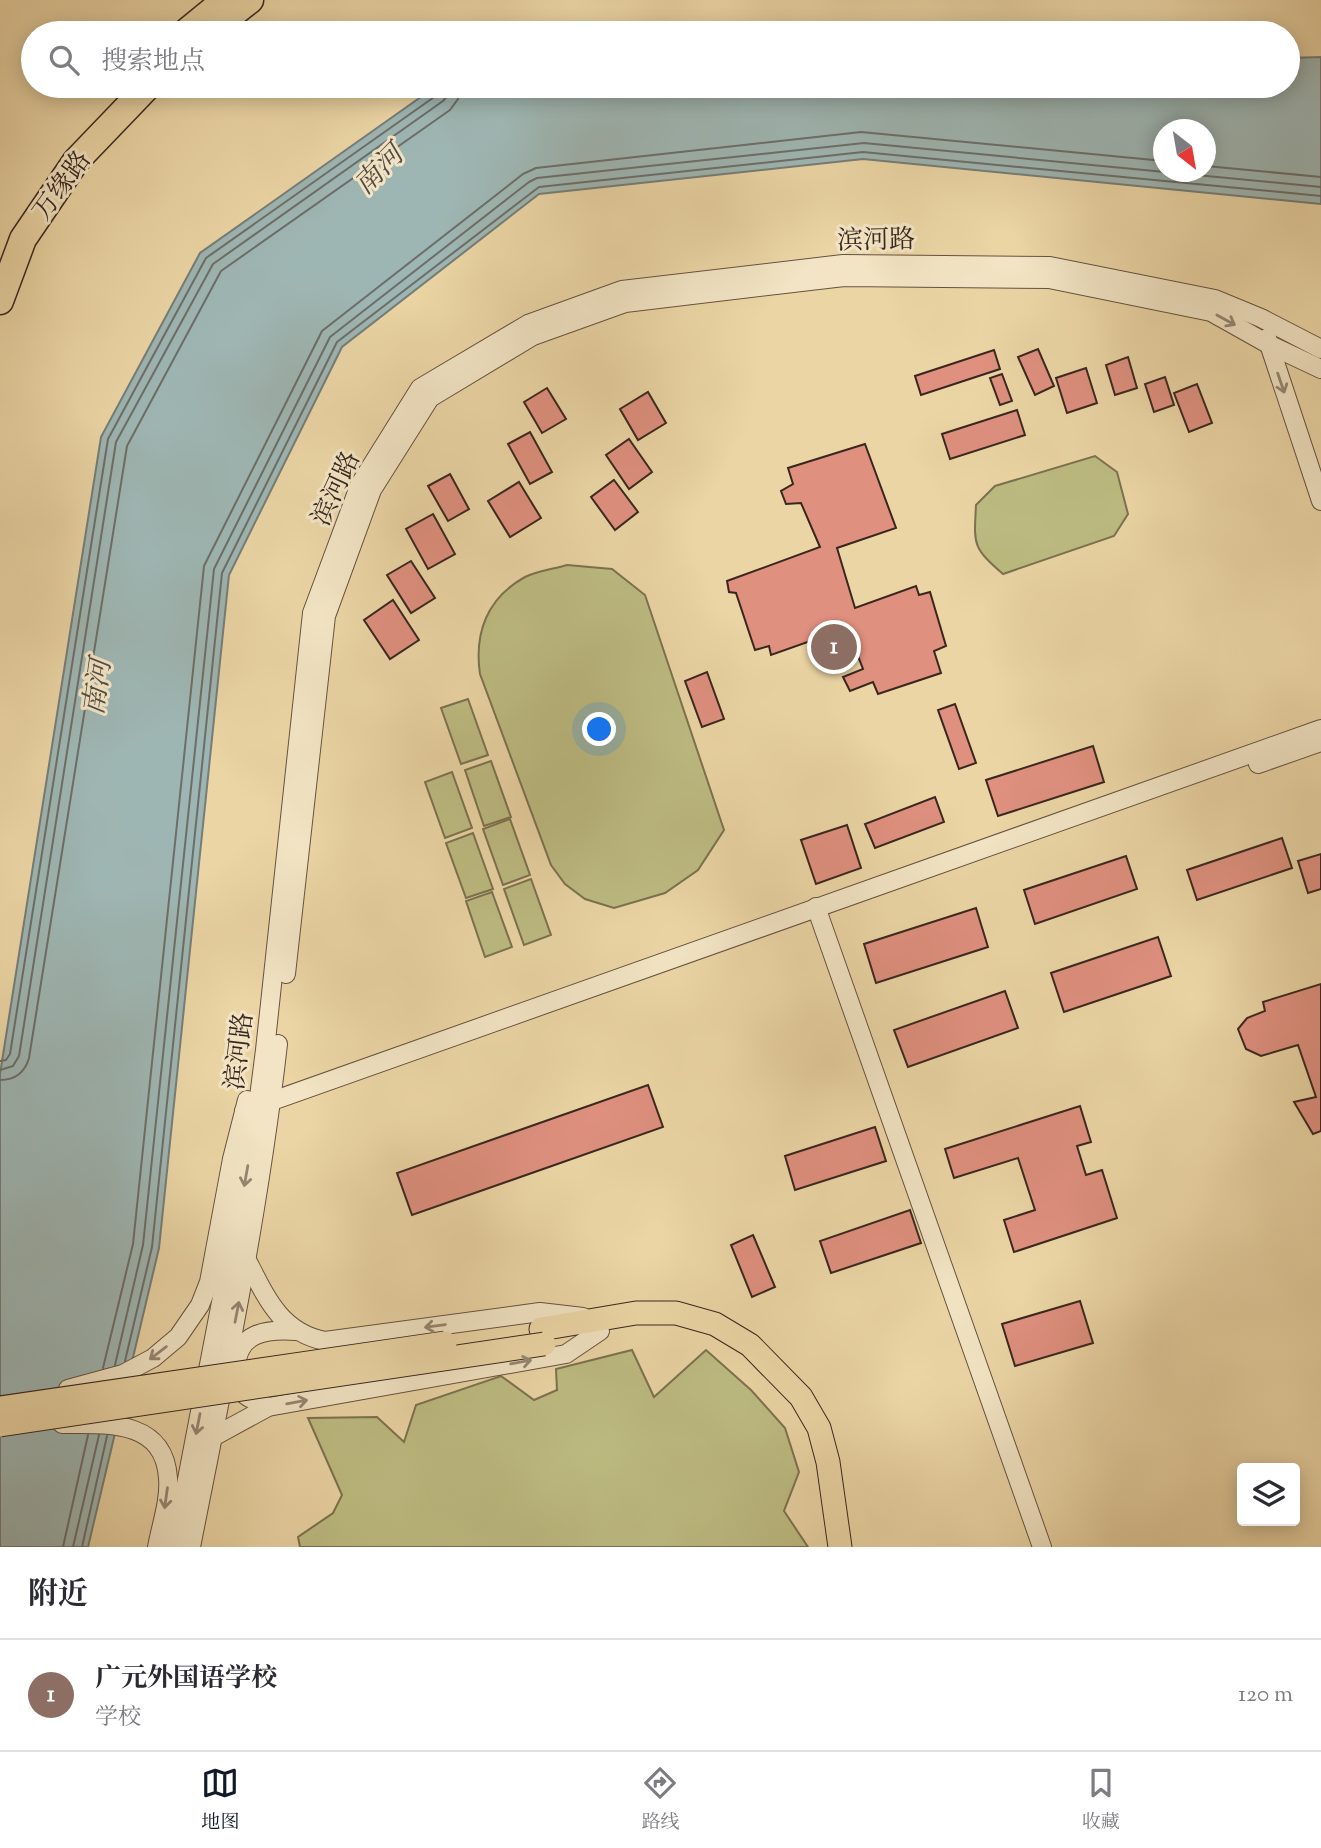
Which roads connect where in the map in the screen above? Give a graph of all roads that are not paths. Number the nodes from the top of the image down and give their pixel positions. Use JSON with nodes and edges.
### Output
{"nodes":[{"id":1,"x":225,"y":0,"type":"edge"},
{"id":2,"x":250,"y":0,"type":"edge"},
{"id":3,"x":200,"y":21,"type":"edge"},
{"id":4,"x":223,"y":21,"type":"edge"},
{"id":5,"x":119,"y":98,"type":"edge"},
{"id":6,"x":136,"y":98,"type":"edge"},
{"id":7,"x":0,"y":267,"type":"edge"},
{"id":8,"x":0,"y":301,"type":"edge"},
{"id":9,"x":1261,"y":318,"type":"junction"},
{"id":10,"x":1268,"y":344,"type":"junction"},
{"id":11,"x":1317,"y":347,"type":"edge"},
{"id":12,"x":1321,"y":368,"type":"edge"},
{"id":13,"x":1321,"y":501,"type":"edge"},
{"id":14,"x":1321,"y":729,"type":"edge"},
{"id":15,"x":1321,"y":742,"type":"edge"},
{"id":16,"x":818,"y":912,"type":"junction"},
{"id":17,"x":260,"y":1111,"type":"junction"},
{"id":18,"x":247,"y":1260,"type":"junction"},
{"id":19,"x":600,"y":1325,"type":"junction"},
{"id":20,"x":296,"y":1331,"type":"junction"},
{"id":21,"x":268,"y":1407,"type":"junction"},
{"id":22,"x":1,"y":1416,"type":"edge"},
{"id":23,"x":212,"y":1437,"type":"junction"},
{"id":24,"x":157,"y":1547,"type":"edge"},
{"id":25,"x":174,"y":1547,"type":"edge"},
{"id":26,"x":191,"y":1547,"type":"edge"},
{"id":27,"x":828,"y":1547,"type":"edge"},
{"id":28,"x":840,"y":1547,"type":"edge"},
{"id":29,"x":1042,"y":1547,"type":"edge"}],
"edges":[{"from":1,"to":3,"type":"highway"},
{"from":2,"to":4,"type":"highway"},
{"from":5,"to":7,"type":"highway","name":"万缘路"},
{"from":6,"to":8,"type":"highway","name":"万缘路"},
{"from":9,"to":10,"type":"street"},
{"from":9,"to":11,"type":"street","name":"滨河路"},
{"from":9,"to":17,"type":"street","name":"滨河路"},
{"from":10,"to":12,"type":"street","name":"滨河路"},
{"from":10,"to":13,"type":"street","one_way":true},
{"from":17,"to":10,"type":"street","name":"滨河路","one_way":true},
{"from":11,"to":12,"type":"street"},
{"from":14,"to":16,"type":"street"},
{"from":15,"to":16,"type":"street"},
{"from":16,"to":17,"type":"street"},
{"from":16,"to":29,"type":"street"},
{"from":17,"to":18,"type":"street","name":"滨河路"},
{"from":17,"to":22,"type":"street","one_way":true,"bridge":true},
{"from":17,"to":25,"type":"street","name":"滨河路","one_way":true},
{"from":18,"to":20,"type":"street"},
{"from":23,"to":18,"type":"street","name":"滨河路","one_way":true},
{"from":19,"to":20,"type":"street","one_way":true},
{"from":21,"to":19,"type":"street","one_way":true},
{"from":19,"to":22,"type":"main road","bridge":true},
{"from":19,"to":27,"type":"main road"},
{"from":19,"to":28,"type":"main road"},
{"from":20,"to":21,"type":"street"},
{"from":21,"to":23,"type":"street"},
{"from":22,"to":24,"type":"street","one_way":true,"bridge":true},
{"from":23,"to":26,"type":"street","name":"滨河路"}]}
